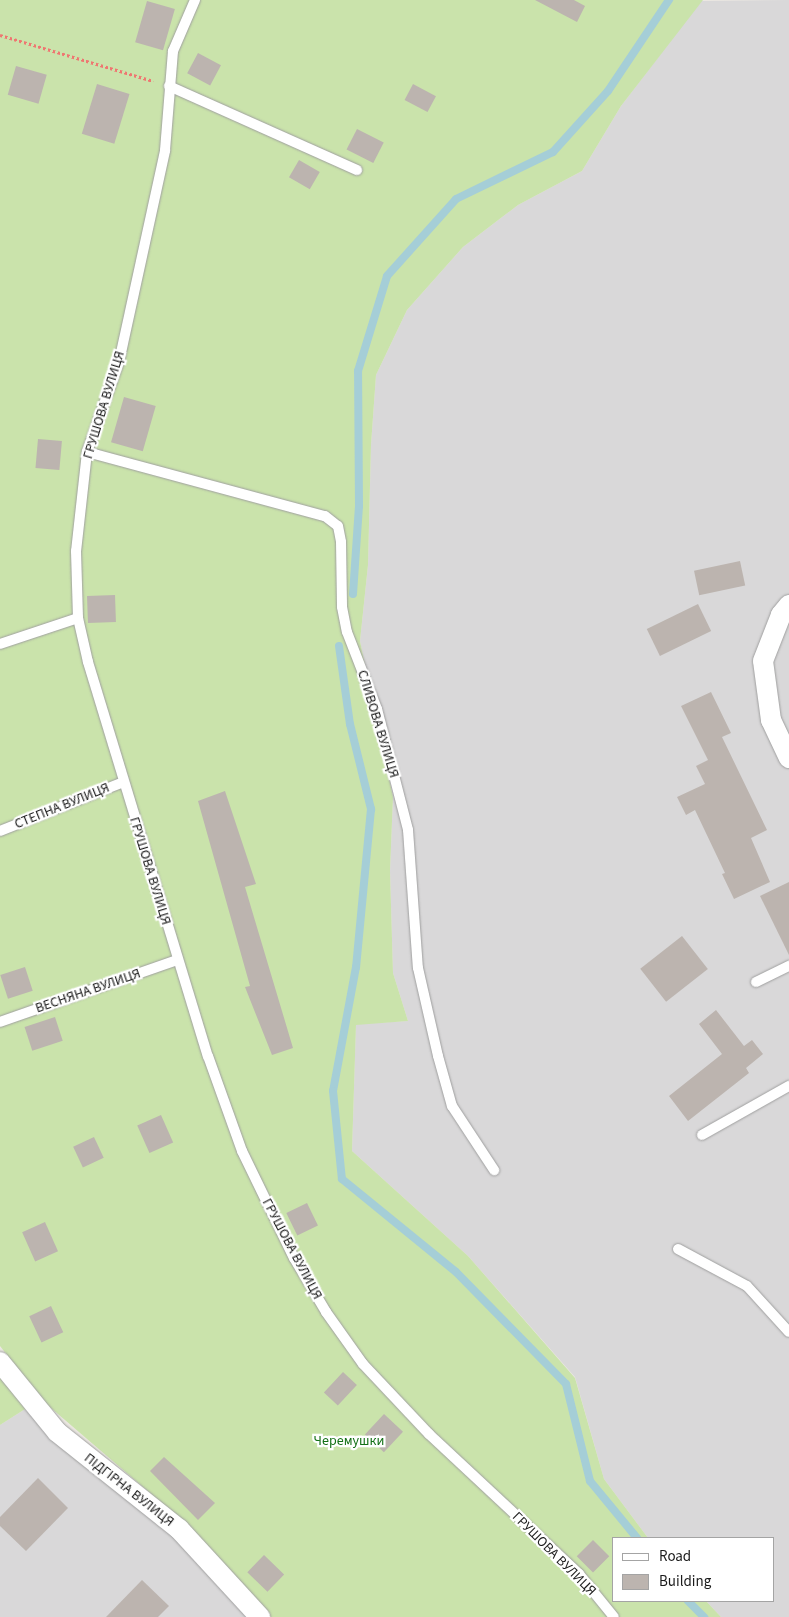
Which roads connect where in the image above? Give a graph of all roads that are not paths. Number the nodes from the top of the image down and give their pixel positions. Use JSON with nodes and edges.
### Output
{"nodes":[{"id":1,"x":195,"y":0,"type":"edge"},
{"id":2,"x":169,"y":86,"type":"junction"},
{"id":3,"x":357,"y":170,"type":"dead end"},
{"id":4,"x":87,"y":452,"type":"junction"},
{"id":5,"x":789,"y":605,"type":"edge"},
{"id":6,"x":78,"y":618,"type":"junction"},
{"id":7,"x":0,"y":644,"type":"edge"},
{"id":8,"x":789,"y":758,"type":"edge"},
{"id":9,"x":124,"y":782,"type":"junction"},
{"id":10,"x":0,"y":831,"type":"edge"},
{"id":11,"x":177,"y":960,"type":"junction"},
{"id":12,"x":789,"y":966,"type":"edge"},
{"id":13,"x":756,"y":982,"type":"dead end"},
{"id":14,"x":0,"y":1022,"type":"edge"},
{"id":15,"x":789,"y":1086,"type":"edge"},
{"id":16,"x":702,"y":1135,"type":"dead end"},
{"id":17,"x":494,"y":1170,"type":"dead end"},
{"id":18,"x":678,"y":1249,"type":"dead end"},
{"id":19,"x":789,"y":1332,"type":"edge"},
{"id":20,"x":0,"y":1362,"type":"edge"},
{"id":21,"x":260,"y":1617,"type":"edge"},
{"id":22,"x":614,"y":1617,"type":"edge"}],
"edges":[{"from":1,"to":2,"type":"lane","name":"ГРУШОВА ВУЛИЦЯ"},
{"from":2,"to":3,"type":"lane"},
{"from":2,"to":4,"type":"lane","name":"ГРУШОВА ВУЛИЦЯ"},
{"from":4,"to":6,"type":"lane","name":"ГРУШОВА ВУЛИЦЯ"},
{"from":4,"to":17,"type":"lane","name":"СЛИВОВА ВУЛИЦЯ"},
{"from":5,"to":8,"type":"street"},
{"from":6,"to":7,"type":"lane"},
{"from":6,"to":9,"type":"lane","name":"ГРУШОВА ВУЛИЦЯ"},
{"from":9,"to":10,"type":"lane","name":"СТЕПНА ВУЛИЦЯ"},
{"from":9,"to":11,"type":"lane","name":"ГРУШОВА ВУЛИЦЯ"},
{"from":11,"to":14,"type":"lane","name":"ВЕСНЯНА ВУЛИЦЯ"},
{"from":11,"to":22,"type":"lane","name":"ГРУШОВА ВУЛИЦЯ"},
{"from":12,"to":13,"type":"lane"},
{"from":15,"to":16,"type":"lane"},
{"from":18,"to":19,"type":"lane"},
{"from":20,"to":21,"type":"street","name":"ПІДГІРНА ВУЛИЦЯ"}]}
